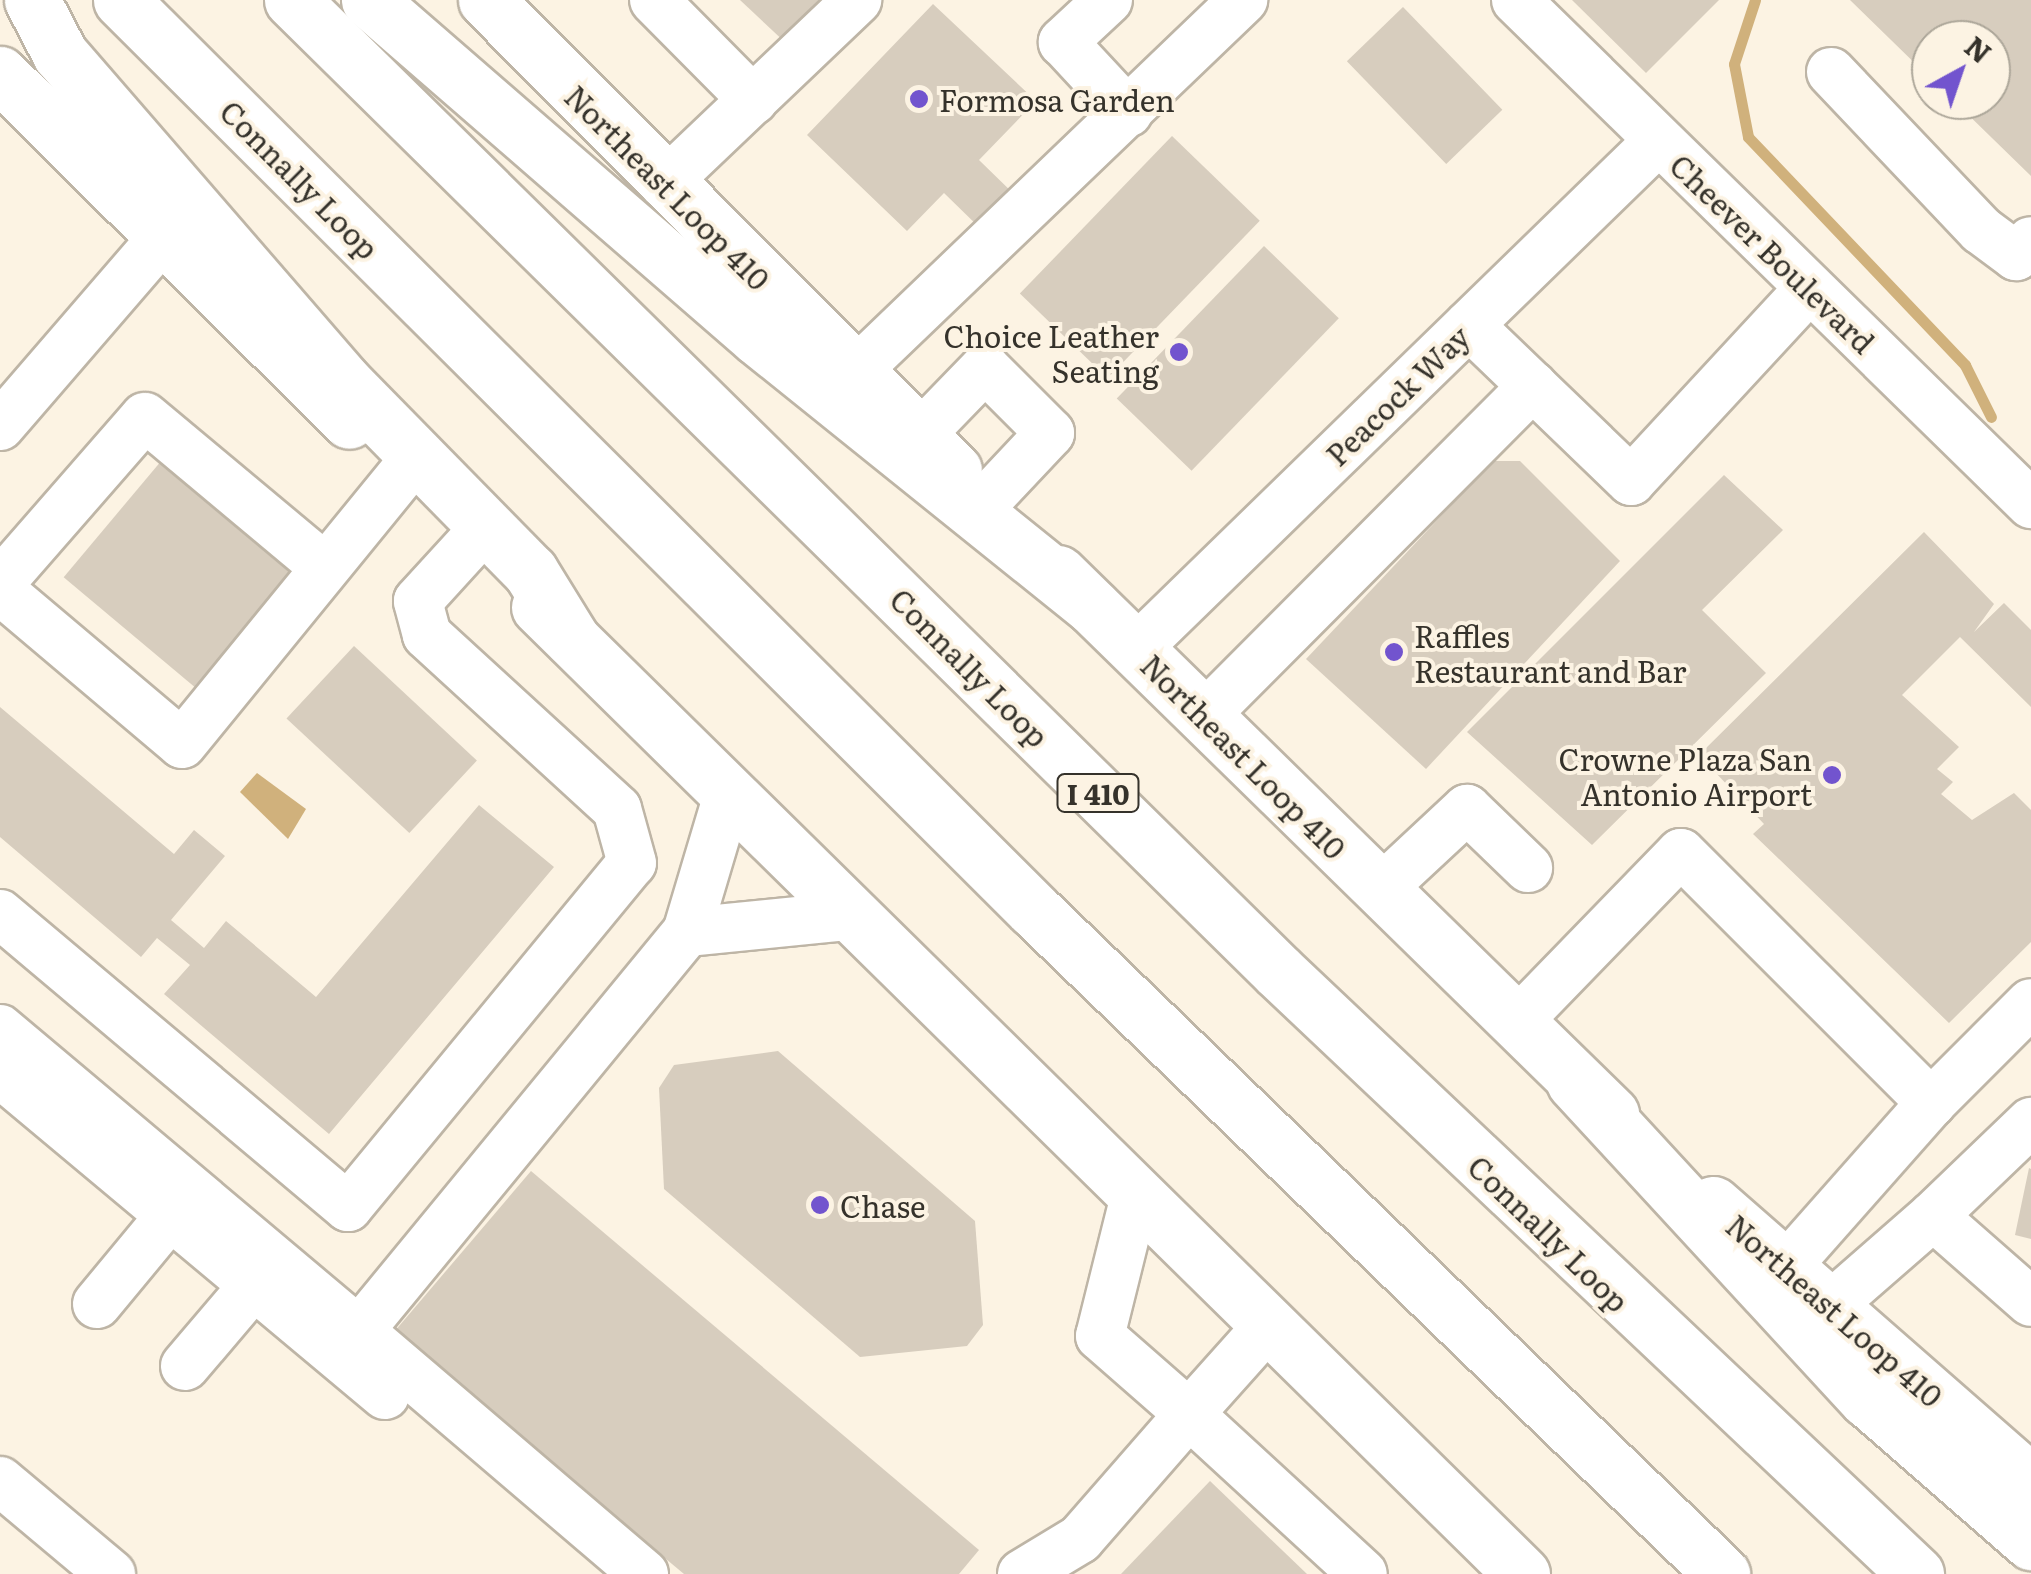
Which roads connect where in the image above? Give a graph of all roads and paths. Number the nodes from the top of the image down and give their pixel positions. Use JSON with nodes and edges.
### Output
{"nodes":[{"id":1,"x":32,"y":0,"type":"edge"},
{"id":2,"x":121,"y":0,"type":"edge"},
{"id":3,"x":292,"y":0,"type":"edge"},
{"id":4,"x":369,"y":0,"type":"edge"},
{"id":5,"x":486,"y":0,"type":"edge"},
{"id":6,"x":654,"y":0,"type":"edge"},
{"id":7,"x":857,"y":0,"type":"edge"},
{"id":8,"x":1108,"y":0,"type":"edge"},
{"id":9,"x":1243,"y":0,"type":"edge"},
{"id":10,"x":1516,"y":0,"type":"edge"},
{"id":11,"x":1831,"y":72,"type":"dead end"},
{"id":12,"x":11,"y":98,"type":"edge"},
{"id":13,"x":752,"y":100,"type":"junction"},
{"id":14,"x":1128,"y":112,"type":"junction"},
{"id":15,"x":1658,"y":141,"type":"junction"},
{"id":16,"x":664,"y":184,"type":"junction"},
{"id":17,"x":162,"y":238,"type":"junction"},
{"id":18,"x":2031,"y":241,"type":"edge"},
{"id":19,"x":1810,"y":288,"type":"junction"},
{"id":20,"x":1469,"y":325,"type":"junction"},
{"id":21,"x":855,"y":372,"type":"junction"},
{"id":22,"x":1533,"y":386,"type":"junction"},
{"id":23,"x":0,"y":426,"type":"edge"},
{"id":24,"x":919,"y":436,"type":"junction"},
{"id":25,"x":402,"y":474,"type":"junction"},
{"id":26,"x":2031,"y":504,"type":"edge"},
{"id":27,"x":980,"y":508,"type":"junction"},
{"id":28,"x":471,"y":543,"type":"junction"},
{"id":29,"x":322,"y":564,"type":"junction"},
{"id":30,"x":0,"y":586,"type":"edge"},
{"id":31,"x":572,"y":639,"type":"junction"},
{"id":32,"x":1136,"y":649,"type":"junction"},
{"id":33,"x":1204,"y":716,"type":"junction"},
{"id":34,"x":727,"y":798,"type":"junction"},
{"id":35,"x":1528,"y":868,"type":"dead end"},
{"id":36,"x":1380,"y":890,"type":"junction"},
{"id":37,"x":0,"y":914,"type":"edge"},
{"id":38,"x":846,"y":916,"type":"junction"},
{"id":39,"x":688,"y":932,"type":"junction"},
{"id":40,"x":2031,"y":1003,"type":"edge"},
{"id":41,"x":1515,"y":1024,"type":"junction"},
{"id":42,"x":0,"y":1028,"type":"edge"},
{"id":43,"x":0,"y":1073,"type":"edge"},
{"id":44,"x":1574,"y":1082,"type":"junction"},
{"id":45,"x":1931,"y":1103,"type":"junction"},
{"id":46,"x":2031,"y":1122,"type":"edge"},
{"id":47,"x":1134,"y":1200,"type":"junction"},
{"id":48,"x":1933,"y":1216,"type":"junction"},
{"id":49,"x":169,"y":1217,"type":"junction"},
{"id":50,"x":1786,"y":1267,"type":"junction"},
{"id":51,"x":253,"y":1286,"type":"junction"},
{"id":52,"x":2031,"y":1302,"type":"edge"},
{"id":53,"x":97,"y":1304,"type":"dead end"},
{"id":54,"x":1830,"y":1306,"type":"junction"},
{"id":55,"x":1266,"y":1329,"type":"junction"},
{"id":56,"x":359,"y":1331,"type":"junction"},
{"id":57,"x":185,"y":1366,"type":"dead end"},
{"id":58,"x":1189,"y":1414,"type":"junction"},
{"id":59,"x":0,"y":1481,"type":"edge"},
{"id":60,"x":2031,"y":1482,"type":"edge"},
{"id":61,"x":2031,"y":1542,"type":"edge"},
{"id":62,"x":1497,"y":1566,"type":"edge"},
{"id":63,"x":111,"y":1574,"type":"edge"},
{"id":64,"x":601,"y":1574,"type":"edge"},
{"id":65,"x":644,"y":1574,"type":"edge"},
{"id":66,"x":1022,"y":1574,"type":"edge"},
{"id":67,"x":1363,"y":1574,"type":"edge"},
{"id":68,"x":1722,"y":1574,"type":"edge"},
{"id":69,"x":1916,"y":1574,"type":"edge"}],
"edges":[{"from":1,"to":31,"type":"main road"},
{"from":2,"to":68,"type":"main road","name":"Connally Loop"},
{"from":3,"to":69,"type":"main road","name":"Connally Loop","number":"I 410"},
{"from":4,"to":27,"type":"main road"},
{"from":5,"to":16,"type":"main road","name":"Northeast Loop 410"},
{"from":6,"to":13,"type":"street"},
{"from":7,"to":13,"type":"street"},
{"from":8,"to":14,"type":"street"},
{"from":9,"to":14,"type":"street"},
{"from":10,"to":15,"type":"street","name":"Cheever Boulevard"},
{"from":11,"to":18,"type":"street"},
{"from":12,"to":17,"type":"main road"},
{"from":13,"to":16,"type":"street"},
{"from":14,"to":21,"type":"street"},
{"from":15,"to":19,"type":"street","name":"Cheever Boulevard"},
{"from":15,"to":20,"type":"street","name":"Peacock Way"},
{"from":16,"to":21,"type":"main road","name":"Northeast Loop 410"},
{"from":17,"to":23,"type":"street"},
{"from":17,"to":25,"type":"main road"},
{"from":19,"to":22,"type":"street"},
{"from":19,"to":26,"type":"street","name":"Cheever Boulevard"},
{"from":20,"to":22,"type":"street"},
{"from":20,"to":32,"type":"street","name":"Peacock Way"},
{"from":21,"to":24,"type":"main road","name":"Northeast Loop 410"},
{"from":22,"to":33,"type":"street"},
{"from":24,"to":27,"type":"main road","name":"Northeast Loop 410"},
{"from":24,"to":27,"type":"street"},
{"from":25,"to":28,"type":"main road"},
{"from":25,"to":29,"type":"street"},
{"from":27,"to":32,"type":"main road","name":"Northeast Loop 410"},
{"from":28,"to":31,"type":"main road"},
{"from":28,"to":37,"type":"street"},
{"from":29,"to":30,"type":"street"},
{"from":29,"to":30,"type":"street"},
{"from":31,"to":34,"type":"main road"},
{"from":32,"to":33,"type":"main road","name":"Northeast Loop 410"},
{"from":33,"to":36,"type":"main road","name":"Northeast Loop 410"},
{"from":34,"to":38,"type":"main road"},
{"from":34,"to":39,"type":"street"},
{"from":35,"to":36,"type":"street"},
{"from":36,"to":41,"type":"main road","name":"Northeast Loop 410"},
{"from":38,"to":39,"type":"street"},
{"from":38,"to":47,"type":"main road"},
{"from":39,"to":56,"type":"street"},
{"from":40,"to":45,"type":"street"},
{"from":41,"to":44,"type":"main road","name":"Northeast Loop 410"},
{"from":41,"to":45,"type":"street"},
{"from":42,"to":56,"type":"street"},
{"from":43,"to":49,"type":"street"},
{"from":44,"to":50,"type":"main road","name":"Northeast Loop 410"},
{"from":44,"to":61,"type":"main road"},
{"from":45,"to":50,"type":"street"},
{"from":46,"to":48,"type":"street"},
{"from":47,"to":55,"type":"main road"},
{"from":47,"to":58,"type":"street"},
{"from":48,"to":52,"type":"street"},
{"from":48,"to":54,"type":"street"},
{"from":49,"to":51,"type":"street"},
{"from":49,"to":53,"type":"street"},
{"from":50,"to":54,"type":"main road","name":"Northeast Loop 410"},
{"from":51,"to":57,"type":"street"},
{"from":51,"to":64,"type":"street"},
{"from":54,"to":60,"type":"main road","name":"Northeast Loop 410"},
{"from":55,"to":58,"type":"street"},
{"from":55,"to":62,"type":"main road"},
{"from":56,"to":65,"type":"street"},
{"from":58,"to":66,"type":"street"},
{"from":58,"to":67,"type":"street"},
{"from":59,"to":63,"type":"street"}]}
